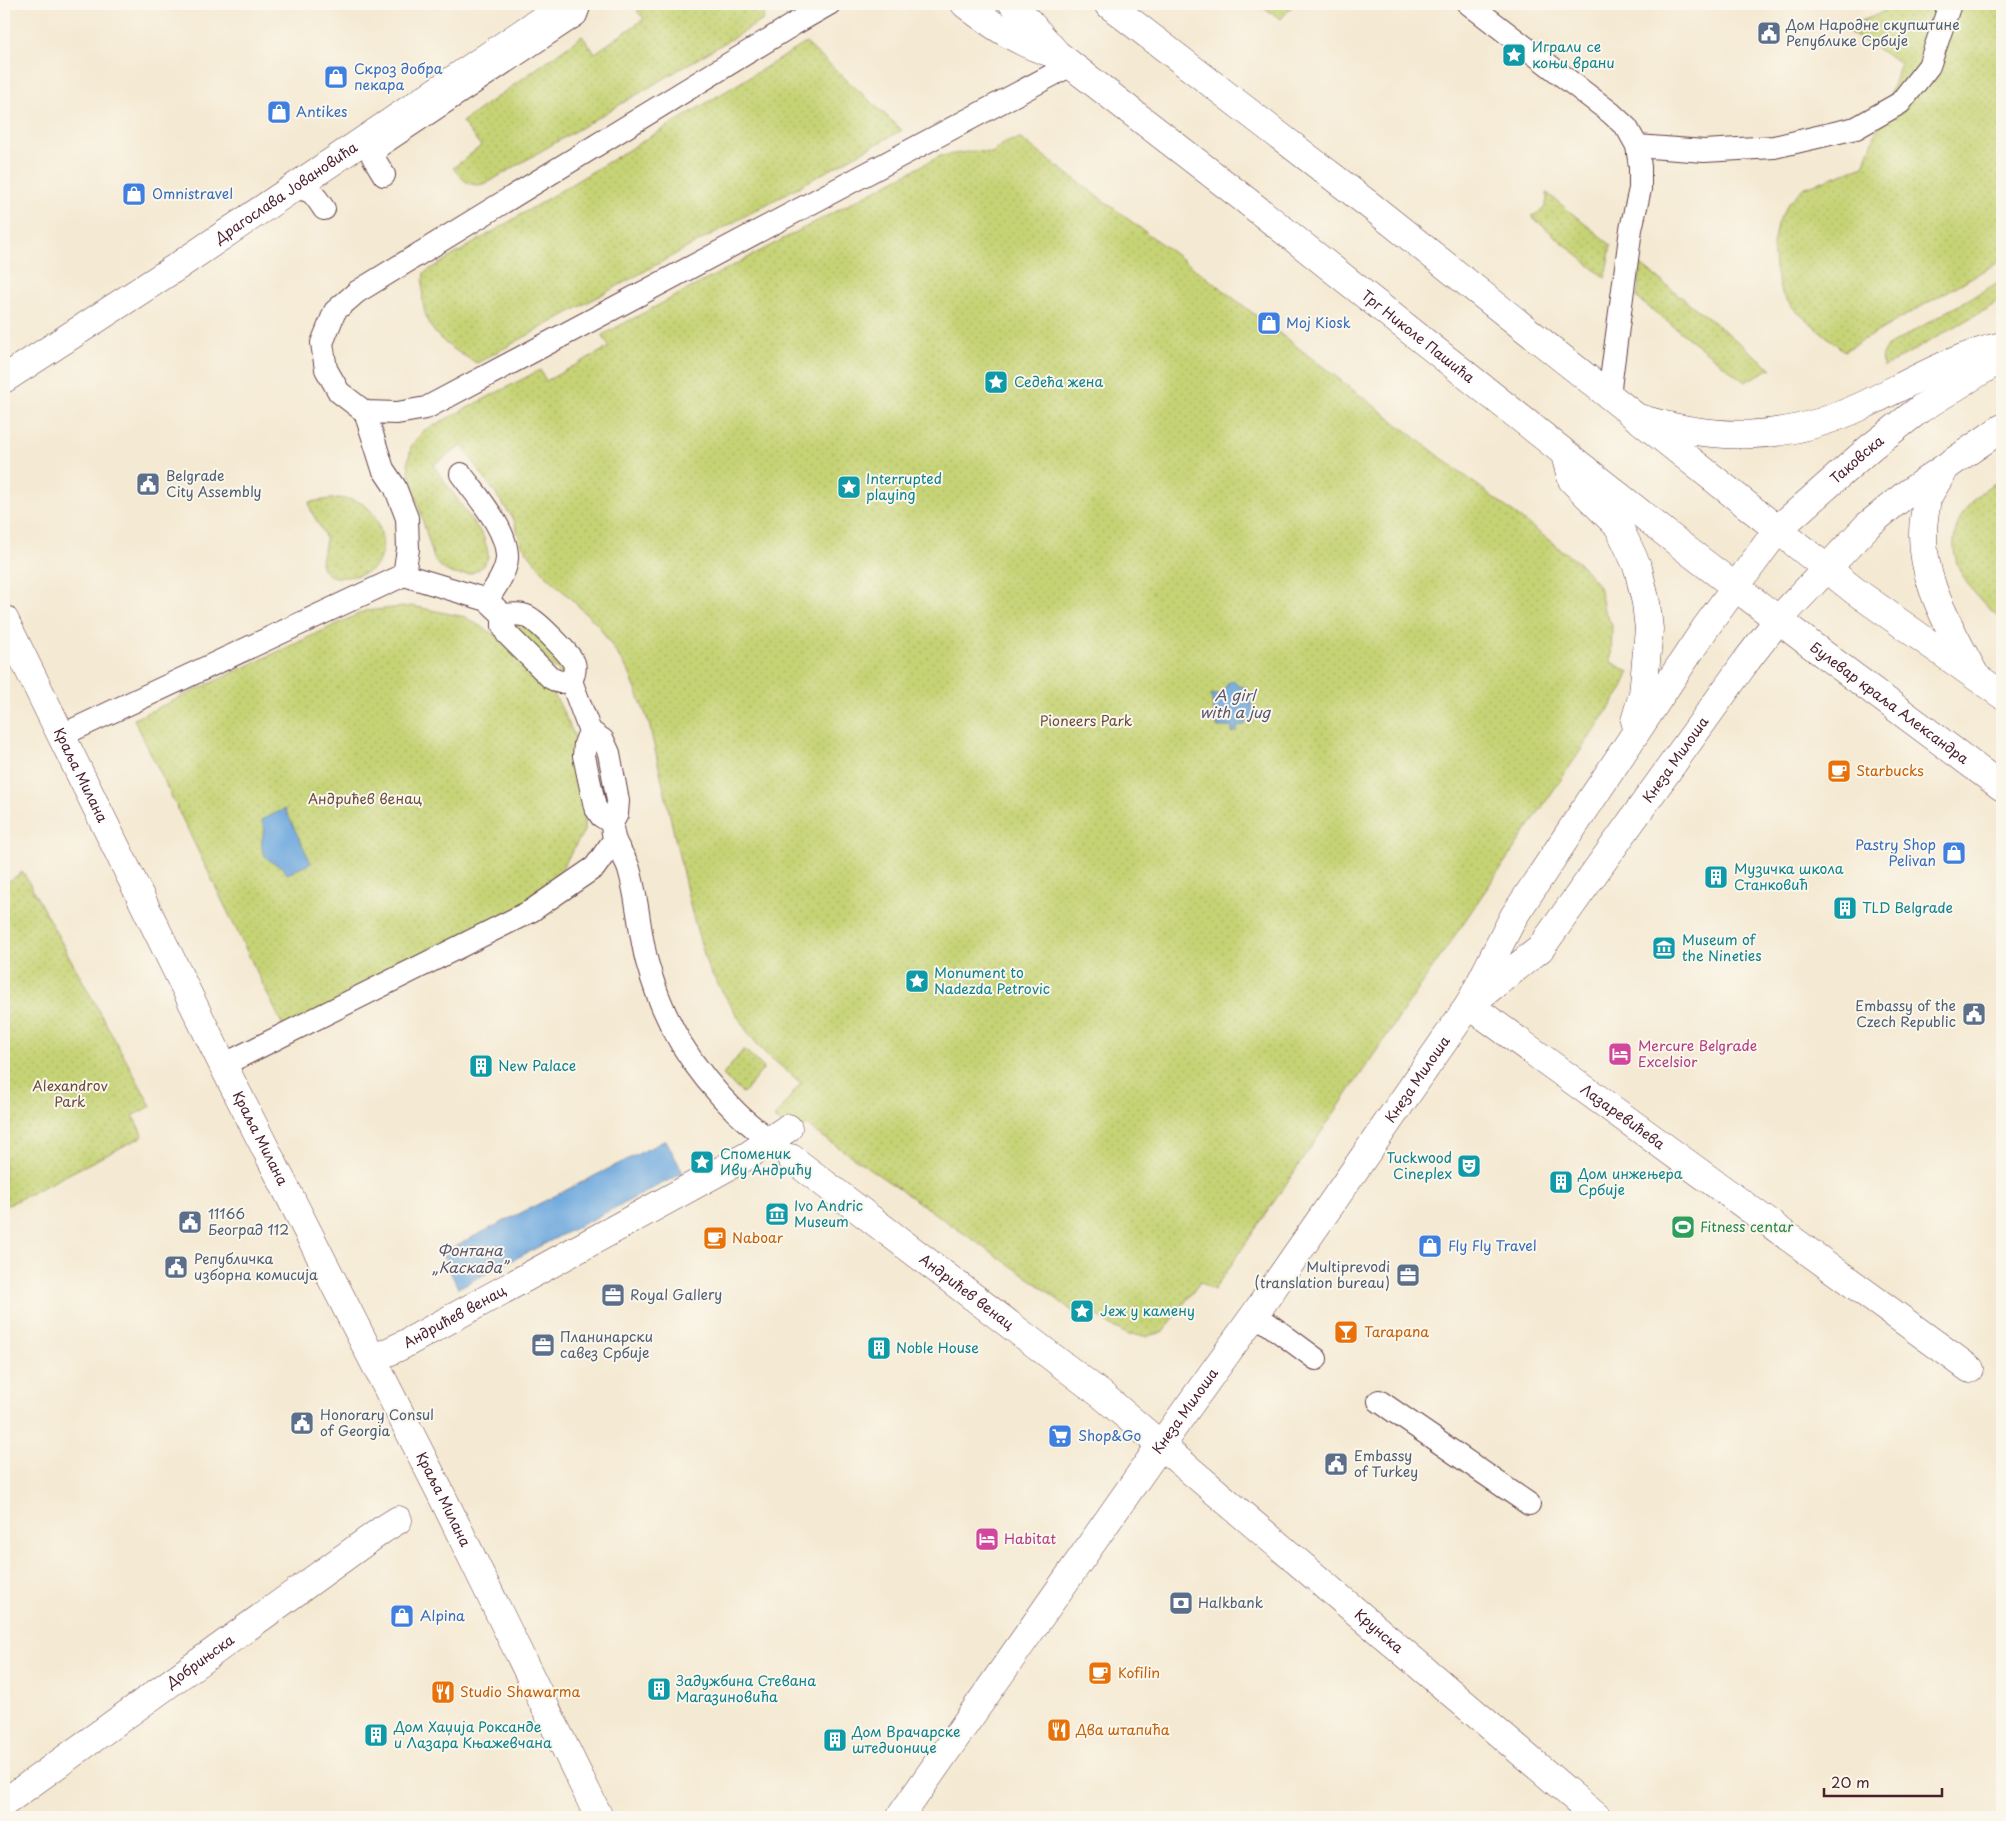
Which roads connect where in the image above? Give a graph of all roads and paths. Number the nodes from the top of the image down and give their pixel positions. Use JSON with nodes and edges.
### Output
{"nodes":[{"id":1,"x":565,"y":4,"type":"edge"},
{"id":2,"x":580,"y":4,"type":"edge"},
{"id":3,"x":829,"y":4,"type":"edge"},
{"id":4,"x":965,"y":4,"type":"edge"},
{"id":5,"x":1013,"y":4,"type":"edge"},
{"id":6,"x":1108,"y":4,"type":"edge"},
{"id":7,"x":1469,"y":4,"type":"edge"},
{"id":8,"x":1950,"y":4,"type":"edge"},
{"id":9,"x":1064,"y":60,"type":"junction"},
{"id":10,"x":1637,"y":146,"type":"junction"},
{"id":11,"x":384,"y":175,"type":"dead end"},
{"id":12,"x":291,"y":189,"type":"junction"},
{"id":13,"x":324,"y":209,"type":"dead end"},
{"id":14,"x":2002,"y":346,"type":"edge"},
{"id":15,"x":2002,"y":358,"type":"edge"},
{"id":16,"x":4,"y":379,"type":"edge"},
{"id":17,"x":1609,"y":395,"type":"junction"},
{"id":18,"x":365,"y":412,"type":"junction"},
{"id":19,"x":1636,"y":416,"type":"junction"},
{"id":20,"x":2002,"y":428,"type":"edge"},
{"id":21,"x":1565,"y":455,"type":"junction"},
{"id":22,"x":1947,"y":466,"type":"junction"},
{"id":23,"x":461,"y":474,"type":"dead end"},
{"id":24,"x":1778,"y":529,"type":"junction"},
{"id":25,"x":1826,"y":568,"type":"junction"},
{"id":26,"x":404,"y":574,"type":"junction"},
{"id":27,"x":1736,"y":588,"type":"junction"},
{"id":28,"x":487,"y":600,"type":"junction"},
{"id":29,"x":4,"y":619,"type":"edge"},
{"id":30,"x":1778,"y":620,"type":"junction"},
{"id":31,"x":1975,"y":675,"type":"junction"},
{"id":32,"x":2002,"y":695,"type":"edge"},
{"id":33,"x":60,"y":736,"type":"junction"},
{"id":34,"x":1628,"y":743,"type":"junction"},
{"id":35,"x":2002,"y":787,"type":"edge"},
{"id":36,"x":613,"y":832,"type":"junction"},
{"id":37,"x":1469,"y":1005,"type":"junction"},
{"id":38,"x":223,"y":1065,"type":"junction"},
{"id":39,"x":779,"y":1134,"type":"junction"},
{"id":40,"x":791,"y":1158,"type":"joint"},
{"id":41,"x":1255,"y":1314,"type":"junction"},
{"id":42,"x":373,"y":1359,"type":"junction"},
{"id":43,"x":1316,"y":1359,"type":"dead end"},
{"id":44,"x":1970,"y":1369,"type":"dead end"},
{"id":45,"x":1379,"y":1401,"type":"dead end"},
{"id":46,"x":1160,"y":1446,"type":"junction"},
{"id":47,"x":1529,"y":1504,"type":"dead end"},
{"id":48,"x":390,"y":1525,"type":"dead end"},
{"id":49,"x":4,"y":1803,"type":"edge"},
{"id":50,"x":598,"y":1817,"type":"edge"},
{"id":51,"x":900,"y":1817,"type":"edge"},
{"id":52,"x":1597,"y":1817,"type":"edge"}],
"edges":[{"from":1,"to":12,"type":"main road","name":"Драгослава Јовановића"},
{"from":2,"to":11,"type":"lane"},
{"from":3,"to":18,"type":"lane"},
{"from":4,"to":9,"type":"main road","name":"Трг Николе Пашића"},
{"from":5,"to":9,"type":"main road","name":"Трг Николе Пашића"},
{"from":6,"to":17,"type":"main road"},
{"from":7,"to":10,"type":"lane"},
{"from":8,"to":10,"type":"lane"},
{"from":9,"to":18,"type":"lane"},
{"from":9,"to":21,"type":"main road","name":"Трг Николе Пашића"},
{"from":10,"to":17,"type":"lane"},
{"from":12,"to":13,"type":"lane"},
{"from":12,"to":16,"type":"main road","name":"Драгослава Јовановића"},
{"from":14,"to":19,"type":"main road"},
{"from":15,"to":24,"type":"main road","name":"Таковска"},
{"from":17,"to":19,"type":"main road"},
{"from":18,"to":26,"type":"lane"},
{"from":19,"to":24,"type":"main road"},
{"from":20,"to":22,"type":"main road"},
{"from":21,"to":27,"type":"main road","name":"Трг Николе Пашића"},
{"from":21,"to":34,"type":"main road"},
{"from":22,"to":25,"type":"main road"},
{"from":22,"to":31,"type":"main road"},
{"from":23,"to":28,"type":"lane"},
{"from":24,"to":25,"type":"main road"},
{"from":24,"to":27,"type":"main road","name":"Таковска"},
{"from":25,"to":30,"type":"main road"},
{"from":25,"to":31,"type":"main road"},
{"from":26,"to":28,"type":"lane"},
{"from":26,"to":33,"type":"lane"},
{"from":27,"to":30,"type":"main road","name":"Трг Николе Пашића"},
{"from":27,"to":34,"type":"main road","name":"Кнеза Милоша"},
{"from":28,"to":36,"type":"lane","name":"Андрићев венац"},
{"from":29,"to":33,"type":"main road","name":"Краља Милана"},
{"from":30,"to":35,"type":"main road","name":"Булевар краља Александра"},
{"from":30,"to":37,"type":"main road","name":"Кнеза Милоша"},
{"from":31,"to":32,"type":"main road"},
{"from":33,"to":38,"type":"main road","name":"Краља Милана"},
{"from":34,"to":37,"type":"main road","name":"Кнеза Милоша"},
{"from":36,"to":38,"type":"lane"},
{"from":36,"to":39,"type":"lane","name":"Андрићев венац"},
{"from":37,"to":41,"type":"main road","name":"Кнеза Милоша"},
{"from":37,"to":44,"type":"main road","name":"Лазаревићева"},
{"from":38,"to":42,"type":"main road","name":"Краља Милана"},
{"from":39,"to":40,"type":"lane","name":"Андрићев венац"},
{"from":39,"to":42,"type":"main road","name":"Андрићев венац"},
{"from":40,"to":46,"type":"main road","name":"Андрићев венац"},
{"from":41,"to":43,"type":"lane"},
{"from":41,"to":46,"type":"main road","name":"Кнеза Милоша"},
{"from":42,"to":50,"type":"main road","name":"Краља Милана"},
{"from":45,"to":47,"type":"lane"},
{"from":46,"to":51,"type":"main road","name":"Кнеза Милоша"},
{"from":46,"to":52,"type":"main road","name":"Крунска"},
{"from":48,"to":49,"type":"main road","name":"Добрињска"}]}
